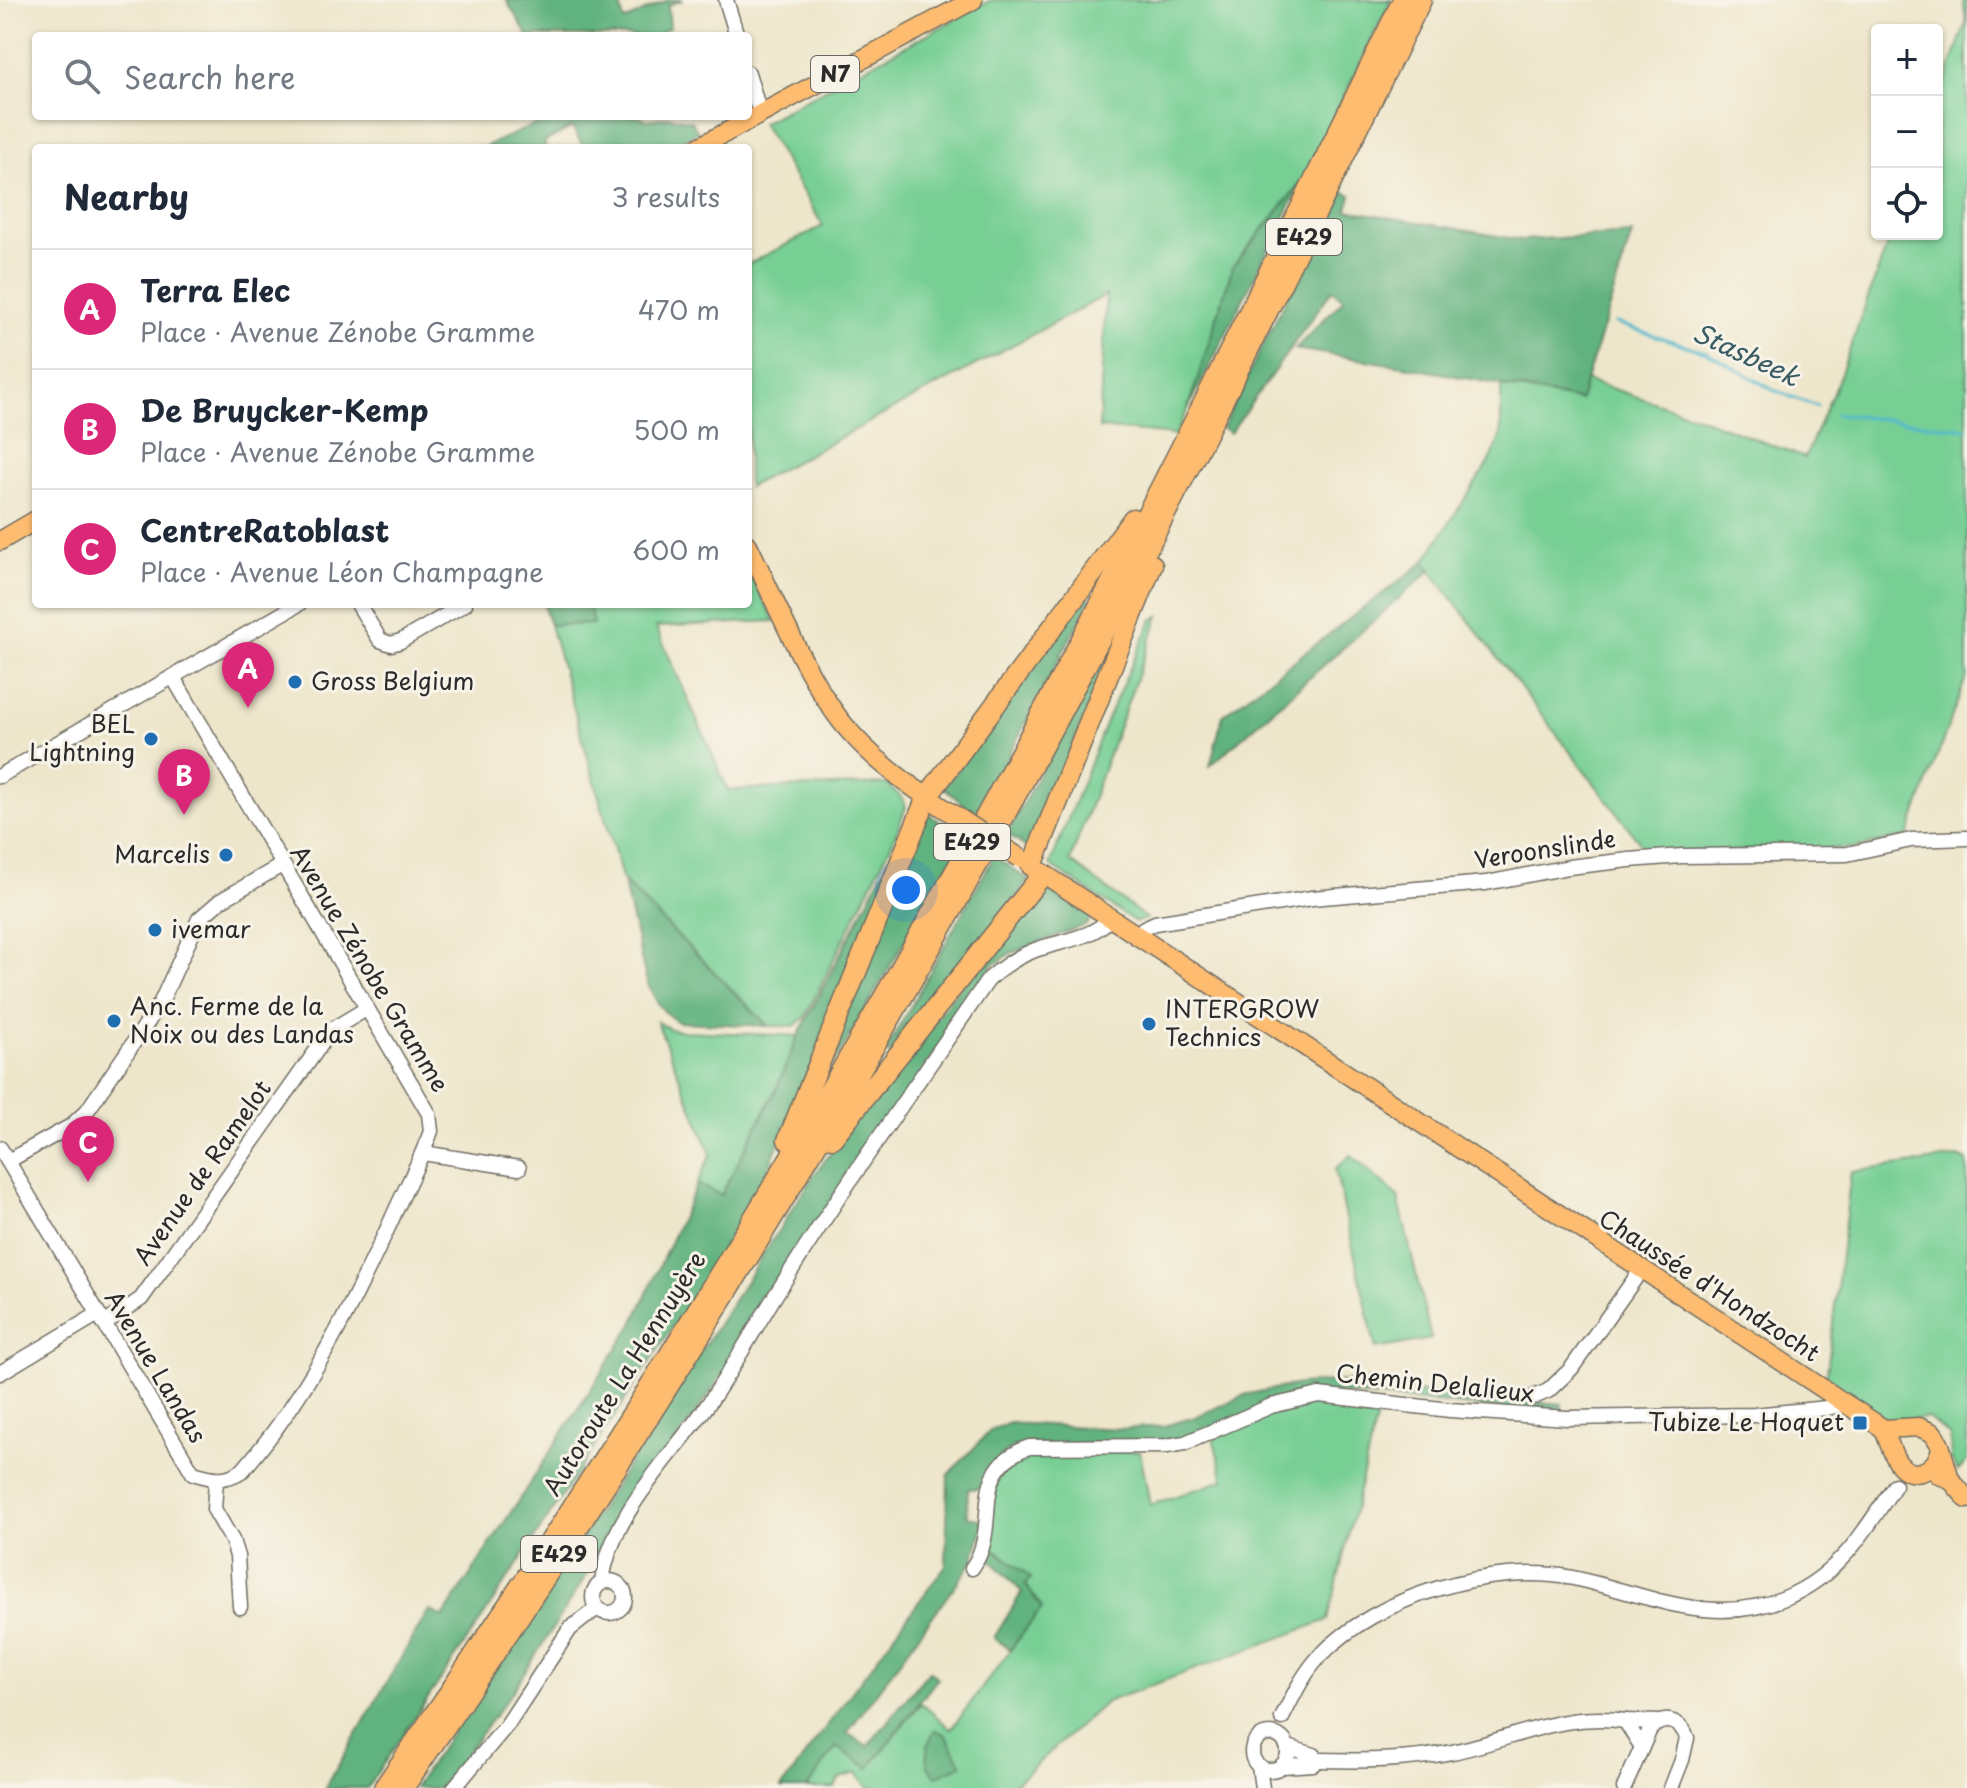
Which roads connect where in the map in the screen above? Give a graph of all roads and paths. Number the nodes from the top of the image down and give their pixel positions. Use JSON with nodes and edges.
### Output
{"nodes":[{"id":1,"x":726,"y":0,"type":"edge"},
{"id":2,"x":973,"y":0,"type":"edge"},
{"id":3,"x":1403,"y":0,"type":"edge"},
{"id":4,"x":1421,"y":0,"type":"edge"},
{"id":5,"x":736,"y":32,"type":"edge"},
{"id":6,"x":752,"y":87,"type":"edge"},
{"id":7,"x":760,"y":114,"type":"junction"},
{"id":8,"x":752,"y":118,"type":"edge"},
{"id":9,"x":749,"y":120,"type":"edge"},
{"id":10,"x":704,"y":144,"type":"edge"},
{"id":11,"x":1166,"y":479,"type":"junction"},
{"id":12,"x":1165,"y":516,"type":"junction"},
{"id":13,"x":32,"y":522,"type":"edge"},
{"id":14,"x":0,"y":541,"type":"edge"},
{"id":15,"x":752,"y":553,"type":"edge"},
{"id":16,"x":292,"y":608,"type":"edge"},
{"id":17,"x":360,"y":608,"type":"edge"},
{"id":18,"x":458,"y":608,"type":"edge"},
{"id":19,"x":173,"y":677,"type":"junction"},
{"id":20,"x":0,"y":776,"type":"edge"},
{"id":21,"x":932,"y":800,"type":"junction"},
{"id":22,"x":1967,"y":838,"type":"edge"},
{"id":23,"x":282,"y":865,"type":"junction"},
{"id":24,"x":1032,"y":866,"type":"junction"},
{"id":25,"x":1109,"y":919,"type":"junction"},
{"id":26,"x":1136,"y":937,"type":"junction"},
{"id":27,"x":366,"y":1009,"type":"junction"},
{"id":28,"x":0,"y":1148,"type":"edge"},
{"id":29,"x":423,"y":1153,"type":"junction"},
{"id":30,"x":8,"y":1161,"type":"junction"},
{"id":31,"x":519,"y":1168,"type":"dead end"},
{"id":32,"x":754,"y":1234,"type":"junction"},
{"id":33,"x":737,"y":1246,"type":"junction"},
{"id":34,"x":1641,"y":1270,"type":"junction"},
{"id":35,"x":101,"y":1319,"type":"junction"},
{"id":36,"x":0,"y":1373,"type":"edge"},
{"id":37,"x":1845,"y":1404,"type":"junction"},
{"id":38,"x":1547,"y":1405,"type":"dead end"},
{"id":39,"x":1884,"y":1429,"type":"junction"},
{"id":40,"x":1909,"y":1429,"type":"junction"},
{"id":41,"x":1940,"y":1452,"type":"junction"},
{"id":42,"x":1896,"y":1456,"type":"junction"},
{"id":43,"x":1923,"y":1472,"type":"junction"},
{"id":44,"x":1950,"y":1479,"type":"junction"},
{"id":45,"x":216,"y":1480,"type":"junction"},
{"id":46,"x":1895,"y":1485,"type":"junction"},
{"id":47,"x":1967,"y":1499,"type":"edge"},
{"id":48,"x":972,"y":1568,"type":"dead end"},
{"id":49,"x":602,"y":1582,"type":"junction"},
{"id":50,"x":240,"y":1607,"type":"dead end"},
{"id":51,"x":597,"y":1608,"type":"junction"},
{"id":52,"x":1282,"y":1718,"type":"junction"},
{"id":53,"x":1625,"y":1721,"type":"junction"},
{"id":54,"x":1658,"y":1722,"type":"junction"},
{"id":55,"x":1264,"y":1736,"type":"junction"},
{"id":56,"x":1286,"y":1744,"type":"junction"},
{"id":57,"x":1642,"y":1747,"type":"junction"},
{"id":58,"x":1318,"y":1760,"type":"junction"},
{"id":59,"x":1259,"y":1766,"type":"junction"},
{"id":60,"x":1279,"y":1768,"type":"junction"},
{"id":61,"x":1673,"y":1787,"type":"edge"},
{"id":62,"x":384,"y":1788,"type":"edge"},
{"id":63,"x":403,"y":1788,"type":"edge"},
{"id":64,"x":454,"y":1788,"type":"edge"},
{"id":65,"x":1262,"y":1788,"type":"edge"},
{"id":66,"x":1268,"y":1788,"type":"edge"},
{"id":67,"x":1624,"y":1788,"type":"edge"}],
"edges":[{"from":1,"to":5,"type":"street"},
{"from":2,"to":7,"type":"main road","number":"N7"},
{"from":3,"to":11,"type":"highway","number":"E429"},
{"from":4,"to":12,"type":"highway","number":"E429"},
{"from":6,"to":7,"type":"street"},
{"from":7,"to":8,"type":"main road","number":"N7"},
{"from":9,"to":10,"type":"main road","number":"N7"},
{"from":11,"to":21,"type":"highway"},
{"from":11,"to":32,"type":"highway","number":"E429"},
{"from":12,"to":24,"type":"highway"},
{"from":12,"to":32,"type":"highway","number":"E429"},
{"from":13,"to":14,"type":"main road"},
{"from":15,"to":21,"type":"main road","name":"Chaussée d'Hondzocht"},
{"from":16,"to":19,"type":"street"},
{"from":17,"to":18,"type":"street"},
{"from":19,"to":20,"type":"street"},
{"from":19,"to":23,"type":"street","name":"Avenue Zénobe Gramme"},
{"from":21,"to":24,"type":"main road","name":"Chaussée d'Hondzocht","bridge":true},
{"from":21,"to":33,"type":"highway"},
{"from":22,"to":26,"type":"street","name":"Veroonslinde"},
{"from":23,"to":27,"type":"street","name":"Avenue Zénobe Gramme"},
{"from":23,"to":30,"type":"street"},
{"from":24,"to":25,"type":"main road","name":"Chaussée d'Hondzocht"},
{"from":24,"to":32,"type":"highway"},
{"from":25,"to":26,"type":"main road","name":"Chaussée d'Hondzocht"},
{"from":25,"to":49,"type":"street"},
{"from":26,"to":34,"type":"main road","name":"Chaussée d'Hondzocht"},
{"from":27,"to":29,"type":"street","name":"Avenue Zénobe Gramme"},
{"from":27,"to":35,"type":"street","name":"Avenue de Ramelot"},
{"from":28,"to":30,"type":"street","name":"Avenue Landas"},
{"from":29,"to":31,"type":"street"},
{"from":29,"to":45,"type":"street","name":"Avenue Zénobe Gramme"},
{"from":30,"to":35,"type":"street","name":"Avenue Landas"},
{"from":32,"to":33,"type":"highway","name":"Autoroute La Hennuyère","number":"E429"},
{"from":32,"to":63,"type":"highway","name":"Autoroute La Hennuyère","number":"E429"},
{"from":33,"to":62,"type":"highway","name":"Autoroute La Hennuyère","number":"E429"},
{"from":34,"to":37,"type":"main road","name":"Chaussée d'Hondzocht"},
{"from":34,"to":38,"type":"street"},
{"from":35,"to":36,"type":"street","name":"Avenue de Ramelot"},
{"from":35,"to":45,"type":"street","name":"Avenue Landas"},
{"from":37,"to":39,"type":"main road","name":"Chaussée d'Hondzocht"},
{"from":37,"to":48,"type":"street","name":"Chemin Delalieux"},
{"from":39,"to":40,"type":"main road"},
{"from":39,"to":42,"type":"main road"},
{"from":40,"to":41,"type":"main road"},
{"from":40,"to":42,"type":"main road"},
{"from":41,"to":43,"type":"main road"},
{"from":41,"to":44,"type":"main road"},
{"from":42,"to":43,"type":"main road"},
{"from":42,"to":46,"type":"street"},
{"from":43,"to":44,"type":"main road"},
{"from":43,"to":46,"type":"street"},
{"from":44,"to":47,"type":"main road"},
{"from":45,"to":50,"type":"street"},
{"from":46,"to":52,"type":"street"},
{"from":49,"to":51,"type":"street"},
{"from":49,"to":51,"type":"street"},
{"from":51,"to":64,"type":"street"},
{"from":52,"to":55,"type":"street"},
{"from":52,"to":56,"type":"street"},
{"from":53,"to":54,"type":"street"},
{"from":53,"to":57,"type":"street"},
{"from":53,"to":58,"type":"street"},
{"from":54,"to":57,"type":"street"},
{"from":54,"to":61,"type":"street"},
{"from":55,"to":56,"type":"street"},
{"from":55,"to":59,"type":"street"},
{"from":56,"to":58,"type":"street"},
{"from":56,"to":60,"type":"street"},
{"from":57,"to":67,"type":"street"},
{"from":58,"to":60,"type":"street"},
{"from":59,"to":60,"type":"street"},
{"from":59,"to":65,"type":"street"},
{"from":60,"to":66,"type":"street"}]}
